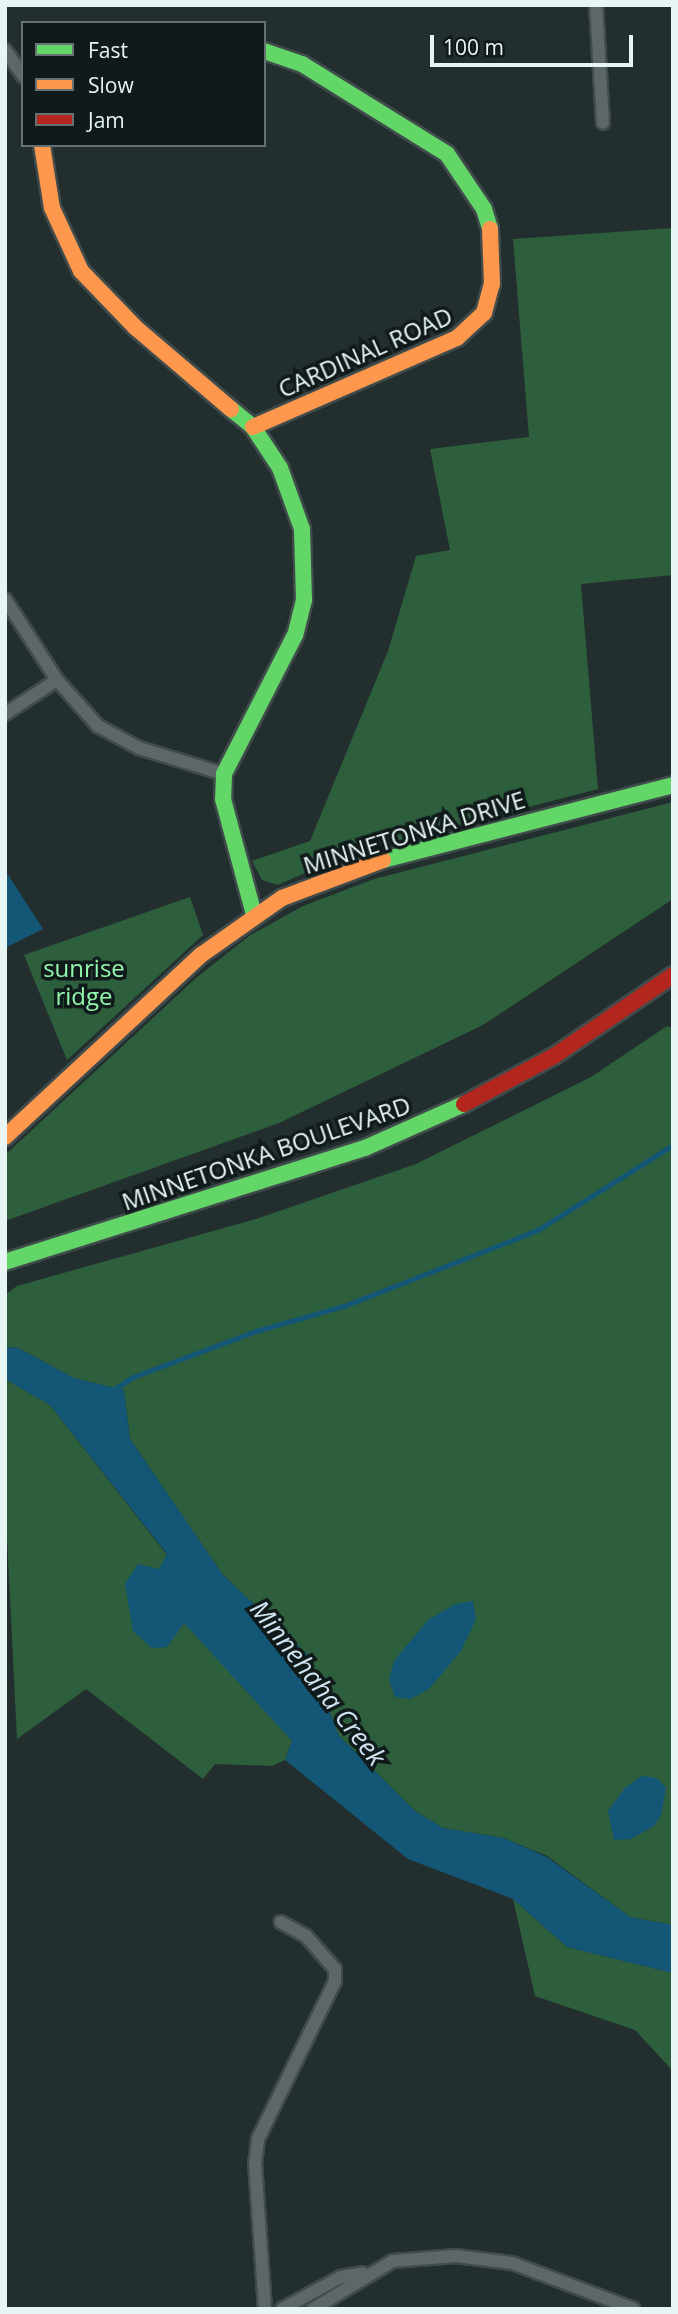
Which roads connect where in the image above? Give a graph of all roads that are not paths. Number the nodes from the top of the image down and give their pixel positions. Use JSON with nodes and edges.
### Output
{"nodes":[{"id":1,"x":596,"y":5,"type":"edge"},
{"id":2,"x":5,"y":50,"type":"edge"},
{"id":3,"x":266,"y":52,"type":"edge"},
{"id":4,"x":21,"y":72,"type":"edge"},
{"id":5,"x":603,"y":123,"type":"dead end"},
{"id":6,"x":42,"y":147,"type":"edge"},
{"id":7,"x":253,"y":427,"type":"junction"},
{"id":8,"x":5,"y":599,"type":"edge"},
{"id":9,"x":57,"y":680,"type":"junction"},
{"id":10,"x":5,"y":715,"type":"edge"},
{"id":11,"x":225,"y":774,"type":"junction"},
{"id":12,"x":673,"y":785,"type":"edge"},
{"id":13,"x":254,"y":915,"type":"junction"},
{"id":14,"x":673,"y":975,"type":"edge"},
{"id":15,"x":5,"y":1138,"type":"edge"},
{"id":16,"x":5,"y":1262,"type":"edge"},
{"id":17,"x":281,"y":1922,"type":"dead end"},
{"id":18,"x":370,"y":2272,"type":"junction"},
{"id":19,"x":265,"y":2309,"type":"edge"},
{"id":20,"x":282,"y":2309,"type":"edge"},
{"id":21,"x":313,"y":2309,"type":"edge"},
{"id":22,"x":634,"y":2309,"type":"edge"}],
"edges":[{"from":1,"to":5,"type":"street"},
{"from":2,"to":4,"type":"street"},
{"from":3,"to":7,"type":"street","name":"CARDINAL ROAD"},
{"from":6,"to":7,"type":"street"},
{"from":7,"to":11,"type":"street"},
{"from":8,"to":9,"type":"street"},
{"from":9,"to":10,"type":"street"},
{"from":9,"to":11,"type":"street"},
{"from":11,"to":13,"type":"street"},
{"from":12,"to":13,"type":"street","name":"MINNETONKA DRIVE"},
{"from":13,"to":15,"type":"street","name":"MINNETONKA DRIVE"},
{"from":14,"to":16,"type":"street","name":"MINNETONKA BOULEVARD"},
{"from":17,"to":19,"type":"street"},
{"from":18,"to":20,"type":"street"},
{"from":18,"to":21,"type":"street"},
{"from":18,"to":22,"type":"street"}]}
